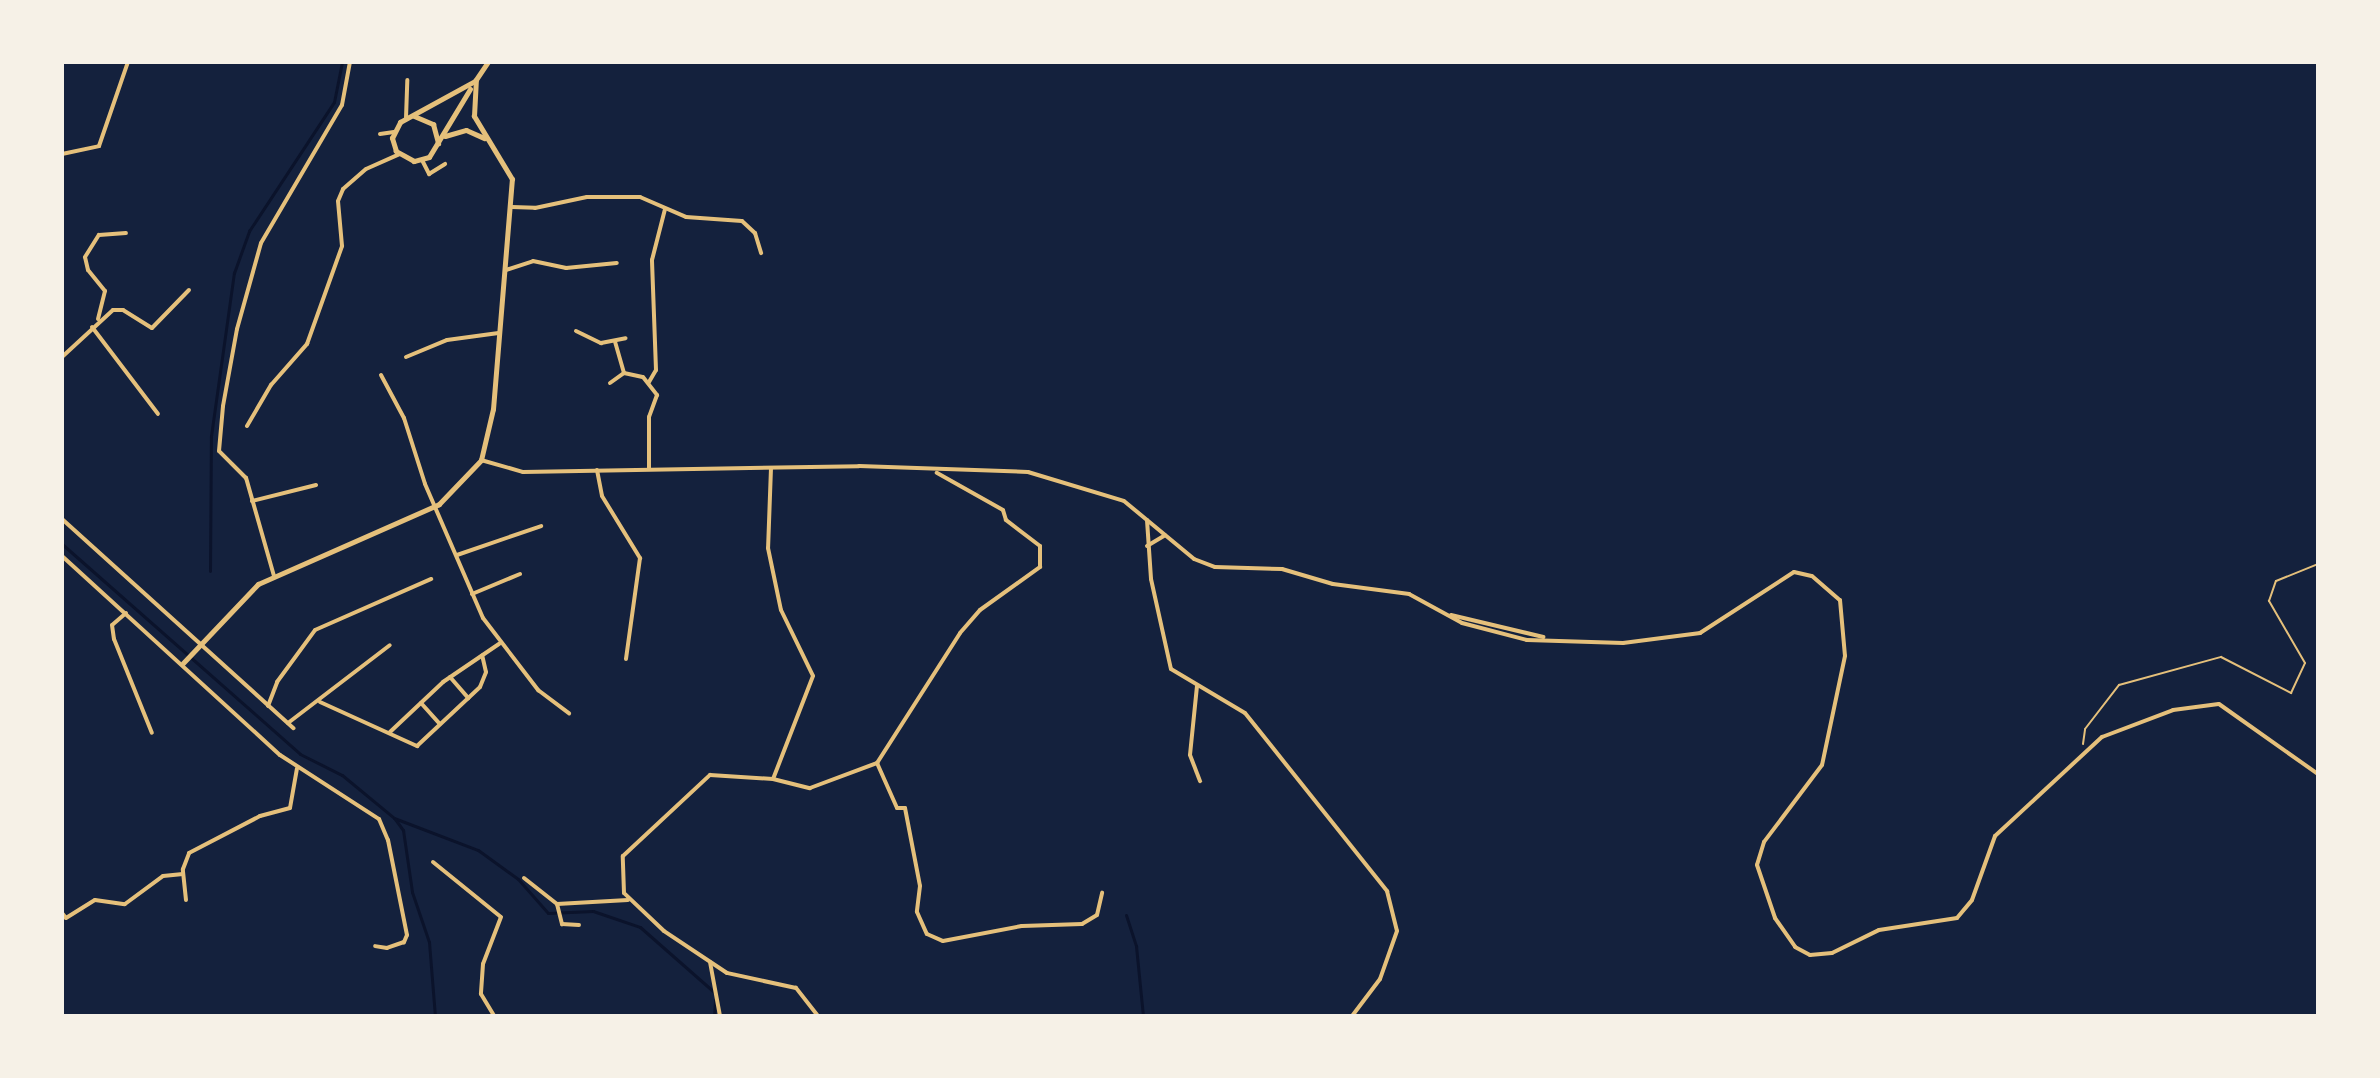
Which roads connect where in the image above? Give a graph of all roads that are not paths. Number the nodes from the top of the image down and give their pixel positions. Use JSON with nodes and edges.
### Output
{"nodes":[{"id":1,"x":128,"y":62,"type":"edge"},
{"id":2,"x":350,"y":62,"type":"edge"},
{"id":3,"x":488,"y":62,"type":"edge"},
{"id":4,"x":407,"y":80,"type":"dead end"},
{"id":5,"x":476,"y":80,"type":"junction"},
{"id":6,"x":409,"y":117,"type":"junction"},
{"id":7,"x":394,"y":132,"type":"junction"},
{"id":8,"x":380,"y":134,"type":"dead end"},
{"id":9,"x":442,"y":138,"type":"junction"},
{"id":10,"x":488,"y":140,"type":"junction"},
{"id":11,"x":438,"y":146,"type":"junction"},
{"id":12,"x":62,"y":154,"type":"edge"},
{"id":13,"x":399,"y":154,"type":"junction"},
{"id":14,"x":422,"y":160,"type":"junction"},
{"id":15,"x":445,"y":164,"type":"dead end"},
{"id":16,"x":512,"y":207,"type":"junction"},
{"id":17,"x":665,"y":209,"type":"junction"},
{"id":18,"x":126,"y":233,"type":"dead end"},
{"id":19,"x":761,"y":253,"type":"dead end"},
{"id":20,"x":617,"y":263,"type":"dead end"},
{"id":21,"x":506,"y":270,"type":"junction"},
{"id":22,"x":189,"y":290,"type":"dead end"},
{"id":23,"x":98,"y":321,"type":"junction"},
{"id":24,"x":92,"y":327,"type":"junction"},
{"id":25,"x":576,"y":331,"type":"dead end"},
{"id":26,"x":499,"y":333,"type":"junction"},
{"id":27,"x":626,"y":338,"type":"dead end"},
{"id":28,"x":614,"y":342,"type":"junction"},
{"id":29,"x":62,"y":357,"type":"edge"},
{"id":30,"x":406,"y":357,"type":"dead end"},
{"id":31,"x":624,"y":373,"type":"junction"},
{"id":32,"x":381,"y":375,"type":"dead end"},
{"id":33,"x":649,"y":382,"type":"junction"},
{"id":34,"x":610,"y":383,"type":"dead end"},
{"id":35,"x":158,"y":414,"type":"dead end"},
{"id":36,"x":247,"y":426,"type":"dead end"},
{"id":37,"x":481,"y":460,"type":"junction"},
{"id":38,"x":771,"y":468,"type":"junction"},
{"id":39,"x":649,"y":469,"type":"junction"},
{"id":40,"x":597,"y":470,"type":"junction"},
{"id":41,"x":935,"y":472,"type":"junction"},
{"id":42,"x":316,"y":485,"type":"dead end"},
{"id":43,"x":252,"y":501,"type":"junction"},
{"id":44,"x":435,"y":506,"type":"junction"},
{"id":45,"x":62,"y":519,"type":"edge"},
{"id":46,"x":1147,"y":520,"type":"junction"},
{"id":47,"x":541,"y":526,"type":"dead end"},
{"id":48,"x":1165,"y":535,"type":"junction"},
{"id":49,"x":1147,"y":546,"type":"junction"},
{"id":50,"x":457,"y":555,"type":"junction"},
{"id":51,"x":62,"y":556,"type":"edge"},
{"id":52,"x":520,"y":574,"type":"dead end"},
{"id":53,"x":274,"y":576,"type":"junction"},
{"id":54,"x":431,"y":579,"type":"dead end"},
{"id":55,"x":472,"y":594,"type":"junction"},
{"id":56,"x":126,"y":613,"type":"junction"},
{"id":57,"x":1444,"y":614,"type":"junction"},
{"id":58,"x":1550,"y":639,"type":"junction"},
{"id":59,"x":201,"y":643,"type":"junction"},
{"id":60,"x":499,"y":644,"type":"junction"},
{"id":61,"x":390,"y":645,"type":"dead end"},
{"id":62,"x":482,"y":655,"type":"junction"},
{"id":63,"x":626,"y":659,"type":"dead end"},
{"id":64,"x":183,"y":663,"type":"junction"},
{"id":65,"x":450,"y":677,"type":"junction"},
{"id":66,"x":1197,"y":686,"type":"junction"},
{"id":67,"x":468,"y":698,"type":"junction"},
{"id":68,"x":320,"y":702,"type":"junction"},
{"id":69,"x":421,"y":703,"type":"junction"},
{"id":70,"x":268,"y":706,"type":"junction"},
{"id":71,"x":569,"y":713,"type":"dead end"},
{"id":72,"x":288,"y":723,"type":"junction"},
{"id":73,"x":440,"y":724,"type":"junction"},
{"id":74,"x":293,"y":728,"type":"dead end"},
{"id":75,"x":390,"y":732,"type":"junction"},
{"id":76,"x":152,"y":733,"type":"dead end"},
{"id":77,"x":877,"y":763,"type":"junction"},
{"id":78,"x":297,"y":769,"type":"junction"},
{"id":79,"x":2318,"y":774,"type":"edge"},
{"id":80,"x":773,"y":779,"type":"junction"},
{"id":81,"x":1200,"y":781,"type":"dead end"},
{"id":82,"x":433,"y":862,"type":"dead end"},
{"id":83,"x":183,"y":874,"type":"junction"},
{"id":84,"x":524,"y":878,"type":"dead end"},
{"id":85,"x":1102,"y":893,"type":"dead end"},
{"id":86,"x":186,"y":900,"type":"dead end"},
{"id":87,"x":628,"y":900,"type":"junction"},
{"id":88,"x":556,"y":907,"type":"junction"},
{"id":89,"x":62,"y":913,"type":"edge"},
{"id":90,"x":579,"y":925,"type":"dead end"},
{"id":91,"x":375,"y":946,"type":"dead end"},
{"id":92,"x":710,"y":962,"type":"junction"},
{"id":93,"x":494,"y":1016,"type":"edge"},
{"id":94,"x":720,"y":1016,"type":"edge"},
{"id":95,"x":818,"y":1016,"type":"edge"},
{"id":96,"x":1352,"y":1016,"type":"edge"}],
"edges":[{"from":1,"to":12,"type":"street"},
{"from":2,"to":43,"type":"street"},
{"from":3,"to":5,"type":"street"},
{"from":4,"to":6,"type":"street"},
{"from":5,"to":6,"type":"street"},
{"from":5,"to":9,"type":"street"},
{"from":5,"to":10,"type":"street"},
{"from":6,"to":7,"type":"street"},
{"from":6,"to":11,"type":"street"},
{"from":7,"to":8,"type":"street"},
{"from":7,"to":13,"type":"street"},
{"from":9,"to":10,"type":"street"},
{"from":9,"to":11,"type":"street"},
{"from":10,"to":16,"type":"street"},
{"from":11,"to":14,"type":"street"},
{"from":13,"to":14,"type":"street"},
{"from":13,"to":36,"type":"street"},
{"from":14,"to":15,"type":"street"},
{"from":16,"to":17,"type":"street"},
{"from":16,"to":21,"type":"street"},
{"from":17,"to":19,"type":"street"},
{"from":17,"to":33,"type":"street"},
{"from":18,"to":23,"type":"street"},
{"from":20,"to":21,"type":"street"},
{"from":21,"to":26,"type":"street"},
{"from":22,"to":23,"type":"street"},
{"from":23,"to":24,"type":"street"},
{"from":24,"to":29,"type":"street"},
{"from":24,"to":35,"type":"street"},
{"from":25,"to":28,"type":"street"},
{"from":26,"to":30,"type":"street"},
{"from":26,"to":37,"type":"street"},
{"from":27,"to":28,"type":"street"},
{"from":28,"to":31,"type":"street"},
{"from":31,"to":33,"type":"street"},
{"from":31,"to":34,"type":"street"},
{"from":32,"to":44,"type":"street"},
{"from":33,"to":39,"type":"street"},
{"from":37,"to":40,"type":"street"},
{"from":37,"to":44,"type":"street"},
{"from":38,"to":39,"type":"street"},
{"from":38,"to":41,"type":"street"},
{"from":38,"to":80,"type":"street"},
{"from":39,"to":40,"type":"street"},
{"from":40,"to":63,"type":"street"},
{"from":41,"to":46,"type":"street"},
{"from":41,"to":77,"type":"street"},
{"from":42,"to":43,"type":"street"},
{"from":43,"to":53,"type":"street"},
{"from":44,"to":50,"type":"street"},
{"from":44,"to":53,"type":"street"},
{"from":45,"to":59,"type":"street"},
{"from":46,"to":48,"type":"street"},
{"from":46,"to":49,"type":"street"},
{"from":47,"to":50,"type":"street"},
{"from":48,"to":49,"type":"street"},
{"from":48,"to":57,"type":"street"},
{"from":49,"to":66,"type":"street"},
{"from":50,"to":55,"type":"street"},
{"from":51,"to":56,"type":"street"},
{"from":52,"to":55,"type":"street"},
{"from":53,"to":59,"type":"street"},
{"from":54,"to":70,"type":"street"},
{"from":55,"to":60,"type":"street"},
{"from":56,"to":64,"type":"street"},
{"from":56,"to":76,"type":"street"},
{"from":57,"to":58,"type":"street"},
{"from":57,"to":58,"type":"street"},
{"from":58,"to":79,"type":"street"},
{"from":59,"to":64,"type":"street"},
{"from":59,"to":70,"type":"street"},
{"from":60,"to":62,"type":"street"},
{"from":60,"to":71,"type":"street"},
{"from":61,"to":68,"type":"street"},
{"from":62,"to":65,"type":"street"},
{"from":62,"to":67,"type":"street"},
{"from":64,"to":78,"type":"street"},
{"from":65,"to":67,"type":"street"},
{"from":65,"to":69,"type":"street"},
{"from":66,"to":81,"type":"street"},
{"from":66,"to":96,"type":"street"},
{"from":67,"to":73,"type":"street"},
{"from":68,"to":72,"type":"street"},
{"from":68,"to":75,"type":"street"},
{"from":69,"to":73,"type":"street"},
{"from":69,"to":75,"type":"street"},
{"from":70,"to":72,"type":"street"},
{"from":72,"to":74,"type":"street"},
{"from":73,"to":75,"type":"street"},
{"from":77,"to":80,"type":"street"},
{"from":77,"to":85,"type":"street"},
{"from":78,"to":83,"type":"street"},
{"from":78,"to":91,"type":"street"},
{"from":80,"to":87,"type":"street"},
{"from":82,"to":93,"type":"street"},
{"from":83,"to":86,"type":"street"},
{"from":83,"to":89,"type":"street"},
{"from":84,"to":88,"type":"street"},
{"from":87,"to":88,"type":"street"},
{"from":87,"to":92,"type":"street"},
{"from":88,"to":90,"type":"street"},
{"from":92,"to":94,"type":"street"},
{"from":92,"to":95,"type":"street"}]}
